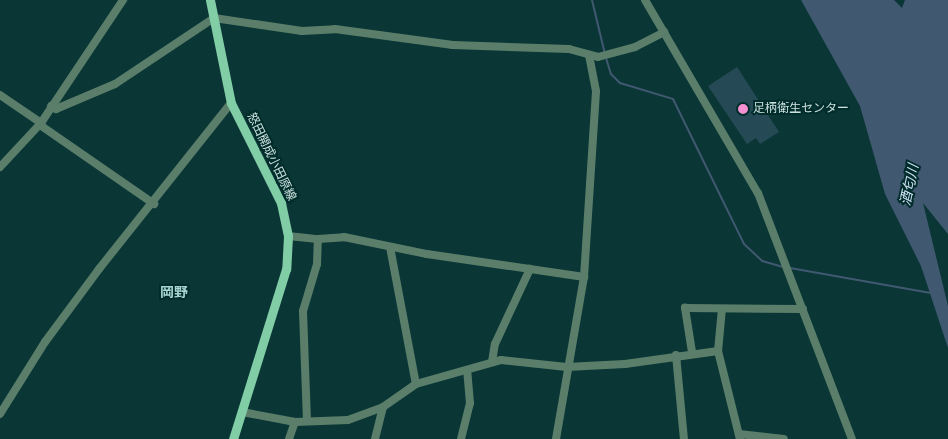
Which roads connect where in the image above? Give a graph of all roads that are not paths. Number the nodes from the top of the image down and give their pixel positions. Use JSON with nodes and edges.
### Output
{"nodes":[{"id":1,"x":123,"y":0,"type":"edge"},
{"id":2,"x":210,"y":0,"type":"edge"},
{"id":3,"x":645,"y":0,"type":"edge"},
{"id":4,"x":214,"y":18,"type":"junction"},
{"id":5,"x":664,"y":32,"type":"junction"},
{"id":6,"x":589,"y":55,"type":"junction"},
{"id":7,"x":0,"y":96,"type":"edge"},
{"id":8,"x":231,"y":103,"type":"junction"},
{"id":9,"x":51,"y":106,"type":"junction"},
{"id":10,"x":40,"y":124,"type":"junction"},
{"id":11,"x":0,"y":167,"type":"edge"},
{"id":12,"x":154,"y":204,"type":"junction"},
{"id":13,"x":288,"y":236,"type":"junction"},
{"id":14,"x":318,"y":240,"type":"junction"},
{"id":15,"x":390,"y":247,"type":"junction"},
{"id":16,"x":530,"y":269,"type":"junction"},
{"id":17,"x":584,"y":277,"type":"junction"},
{"id":18,"x":803,"y":308,"type":"junction"},
{"id":19,"x":722,"y":309,"type":"junction"},
{"id":20,"x":718,"y":350,"type":"junction"},
{"id":21,"x":692,"y":352,"type":"junction"},
{"id":22,"x":676,"y":355,"type":"junction"},
{"id":23,"x":492,"y":362,"type":"junction"},
{"id":24,"x":567,"y":367,"type":"junction"},
{"id":25,"x":467,"y":371,"type":"junction"},
{"id":26,"x":416,"y":384,"type":"junction"},
{"id":27,"x":383,"y":407,"type":"junction"},
{"id":28,"x":242,"y":412,"type":"junction"},
{"id":29,"x":0,"y":414,"type":"edge"},
{"id":30,"x":307,"y":421,"type":"junction"},
{"id":31,"x":296,"y":422,"type":"junction"},
{"id":32,"x":740,"y":437,"type":"edge"},
{"id":33,"x":233,"y":439,"type":"edge"},
{"id":34,"x":289,"y":439,"type":"edge"},
{"id":35,"x":375,"y":439,"type":"edge"},
{"id":36,"x":461,"y":439,"type":"edge"},
{"id":37,"x":556,"y":439,"type":"edge"},
{"id":38,"x":684,"y":439,"type":"edge"},
{"id":39,"x":784,"y":439,"type":"edge"},
{"id":40,"x":852,"y":439,"type":"edge"}],
"edges":[{"from":1,"to":9,"type":"street"},
{"from":2,"to":4,"type":"main road","name":"怒田開成小田原線"},
{"from":3,"to":5,"type":"street"},
{"from":4,"to":6,"type":"street"},
{"from":4,"to":8,"type":"main road","name":"怒田開成小田原線"},
{"from":4,"to":9,"type":"street"},
{"from":5,"to":6,"type":"street"},
{"from":5,"to":18,"type":"street"},
{"from":6,"to":17,"type":"street"},
{"from":7,"to":10,"type":"street"},
{"from":8,"to":12,"type":"street"},
{"from":8,"to":13,"type":"main road","name":"怒田開成小田原線"},
{"from":9,"to":10,"type":"street"},
{"from":10,"to":11,"type":"street"},
{"from":10,"to":12,"type":"street"},
{"from":12,"to":29,"type":"street"},
{"from":13,"to":14,"type":"street"},
{"from":13,"to":28,"type":"main road","name":"怒田開成小田原線"},
{"from":14,"to":15,"type":"street"},
{"from":14,"to":30,"type":"street"},
{"from":15,"to":16,"type":"street"},
{"from":15,"to":26,"type":"street"},
{"from":16,"to":17,"type":"street"},
{"from":16,"to":23,"type":"street"},
{"from":17,"to":24,"type":"street"},
{"from":18,"to":19,"type":"street"},
{"from":18,"to":40,"type":"street"},
{"from":19,"to":20,"type":"street"},
{"from":19,"to":21,"type":"street"},
{"from":20,"to":21,"type":"street"},
{"from":20,"to":32,"type":"street"},
{"from":21,"to":22,"type":"street"},
{"from":22,"to":24,"type":"street"},
{"from":22,"to":38,"type":"street"},
{"from":23,"to":24,"type":"street"},
{"from":23,"to":25,"type":"street"},
{"from":24,"to":37,"type":"street"},
{"from":25,"to":26,"type":"street"},
{"from":25,"to":36,"type":"street"},
{"from":26,"to":27,"type":"street"},
{"from":27,"to":30,"type":"street"},
{"from":27,"to":35,"type":"street"},
{"from":28,"to":31,"type":"street"},
{"from":28,"to":33,"type":"main road","name":"怒田開成小田原線"},
{"from":30,"to":31,"type":"street"},
{"from":31,"to":34,"type":"street"},
{"from":32,"to":39,"type":"street"}]}
